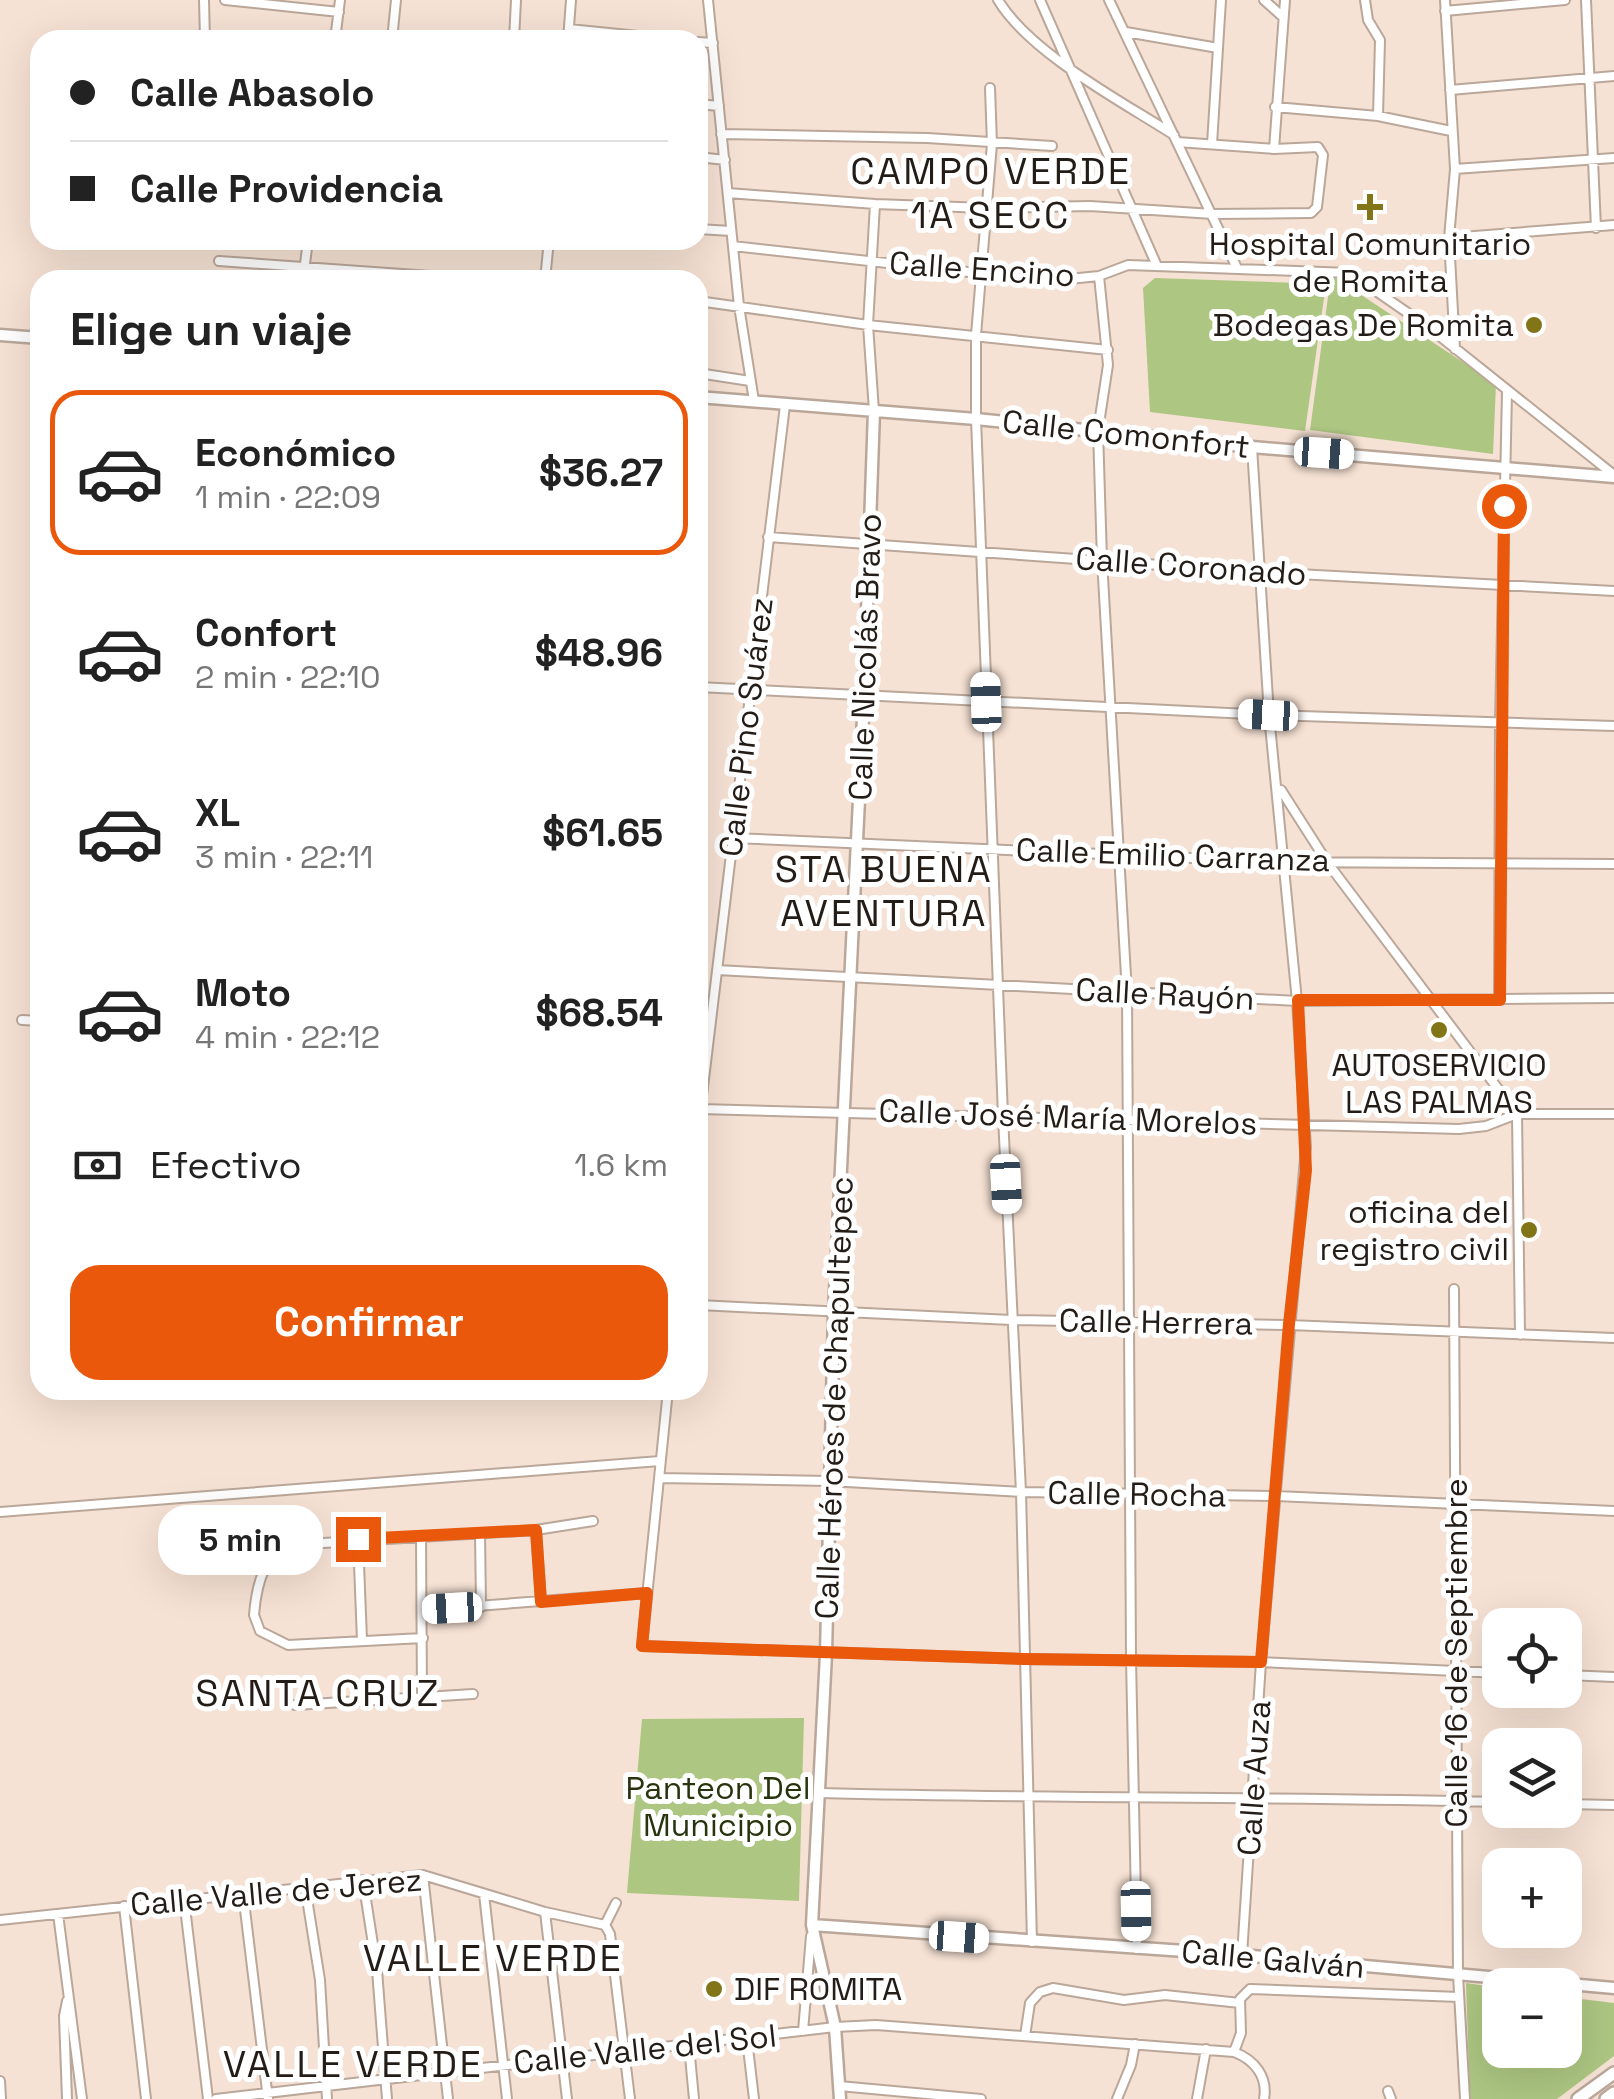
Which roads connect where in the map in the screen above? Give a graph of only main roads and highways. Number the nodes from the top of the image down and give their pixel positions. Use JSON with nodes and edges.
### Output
{"nodes":[{"id":1,"x":1614,"y":2072,"type":"edge"},
{"id":2,"x":1614,"y":2093,"type":"edge"},
{"id":3,"x":1578,"y":2099,"type":"edge"},
{"id":4,"x":1606,"y":2099,"type":"edge"}],
"edges":[{"from":1,"to":3,"type":"main road"},
{"from":2,"to":4,"type":"main road"}]}
